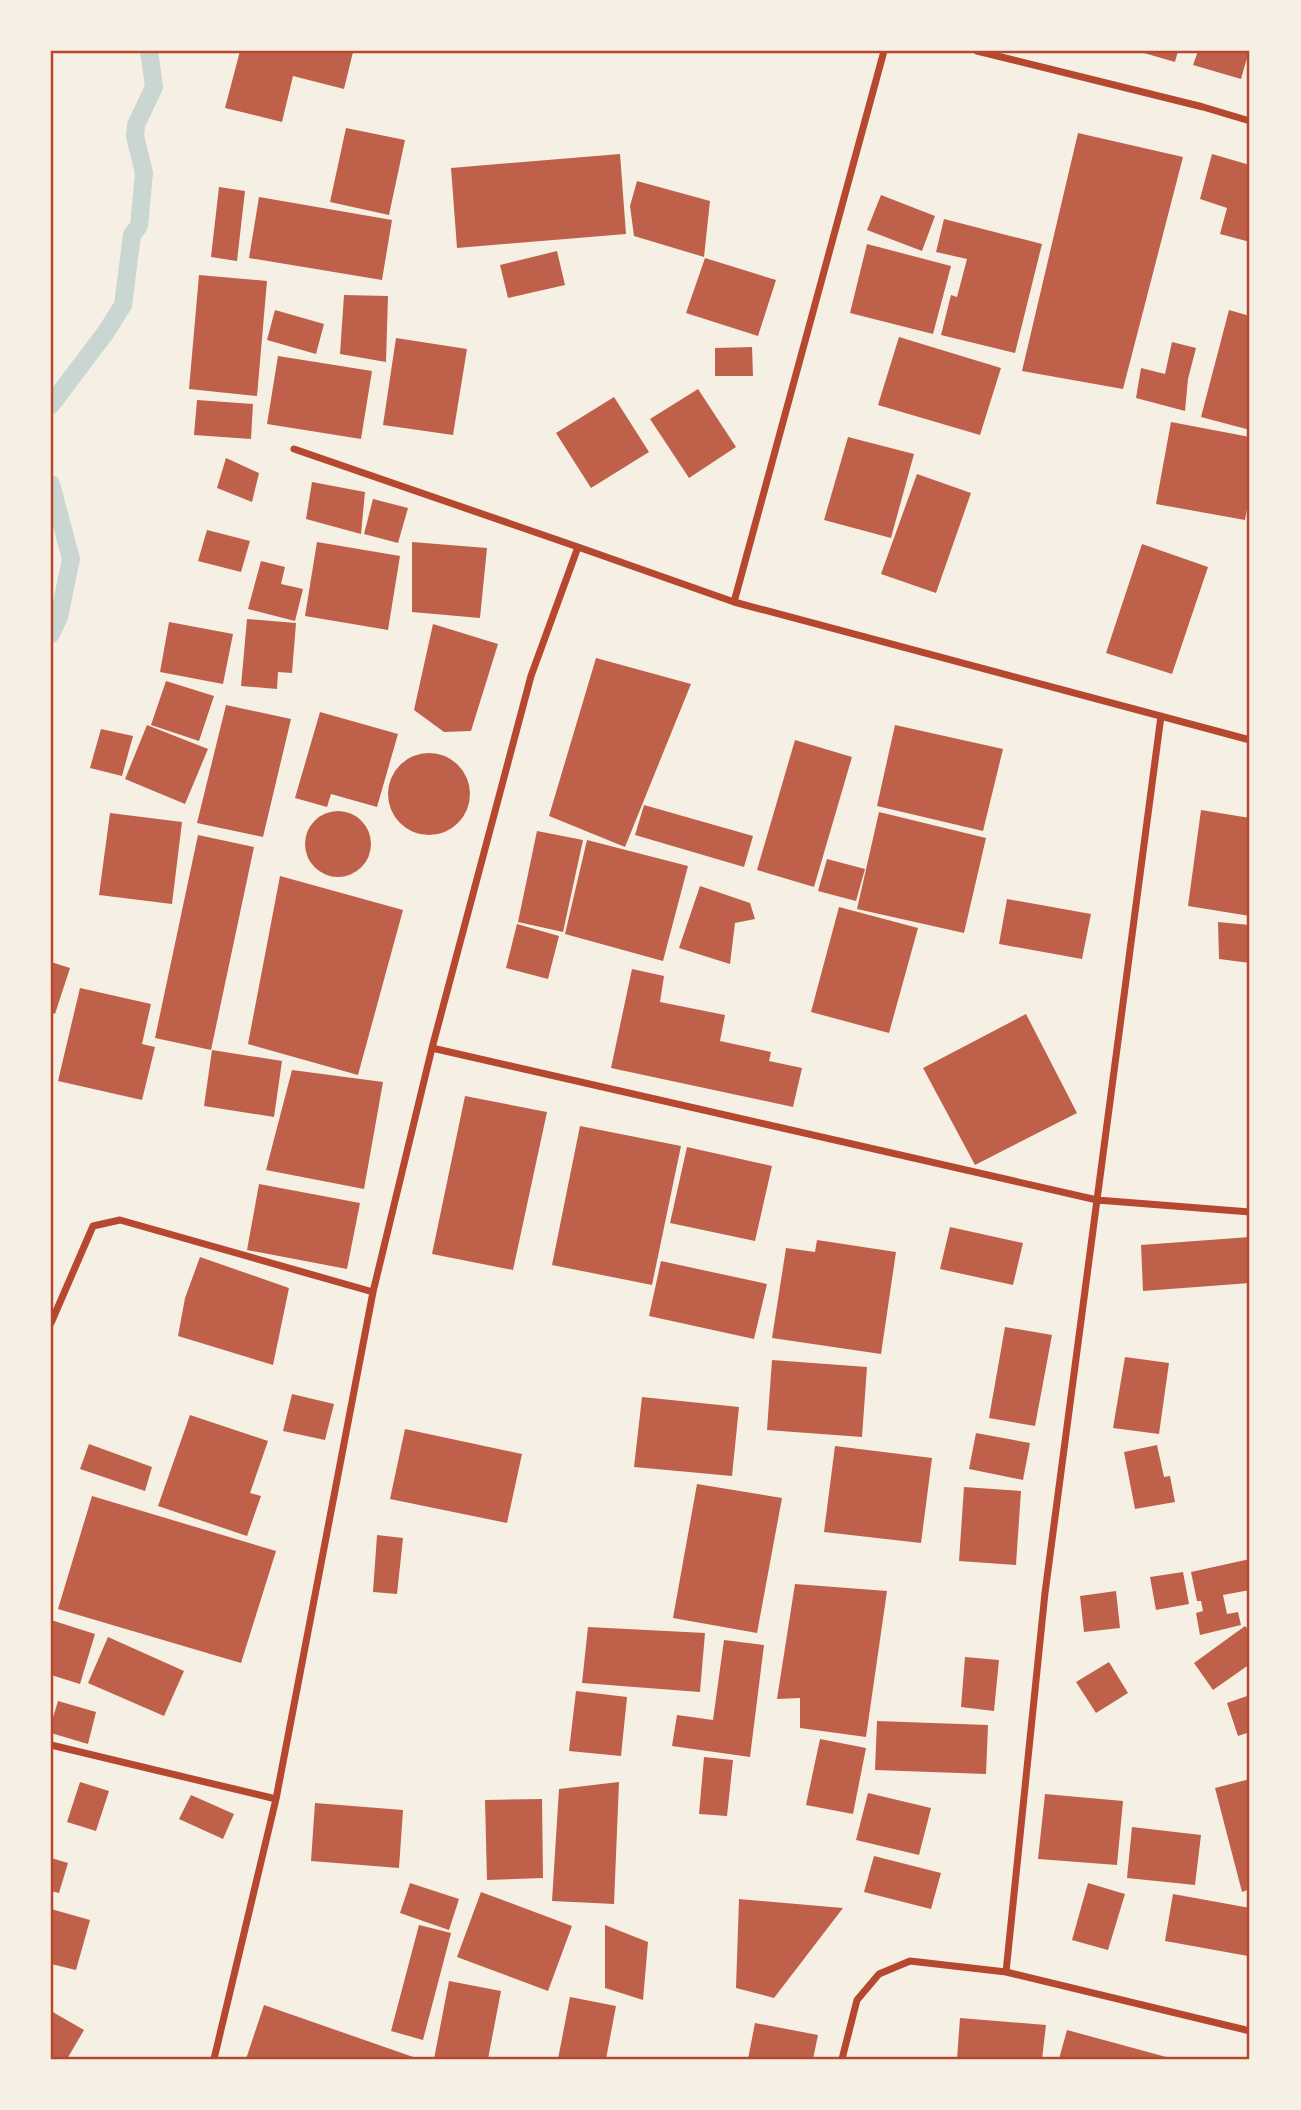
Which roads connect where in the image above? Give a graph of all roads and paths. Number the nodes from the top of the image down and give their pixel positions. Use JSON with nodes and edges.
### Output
{"nodes":[{"id":1,"x":884,"y":51,"type":"edge"},
{"id":2,"x":977,"y":51,"type":"edge"},
{"id":3,"x":1250,"y":121,"type":"edge"},
{"id":4,"x":295,"y":449,"type":"dead end"},
{"id":5,"x":578,"y":547,"type":"junction"},
{"id":6,"x":734,"y":602,"type":"junction"},
{"id":7,"x":1161,"y":716,"type":"junction"},
{"id":8,"x":1250,"y":740,"type":"edge"},
{"id":9,"x":432,"y":1048,"type":"junction"},
{"id":10,"x":1097,"y":1200,"type":"junction"},
{"id":11,"x":1250,"y":1212,"type":"edge"},
{"id":12,"x":373,"y":1292,"type":"junction"},
{"id":13,"x":51,"y":1323,"type":"edge"},
{"id":14,"x":51,"y":1745,"type":"edge"},
{"id":15,"x":276,"y":1799,"type":"junction"},
{"id":16,"x":1006,"y":1972,"type":"junction"},
{"id":17,"x":1250,"y":2031,"type":"edge"},
{"id":18,"x":214,"y":2059,"type":"edge"},
{"id":19,"x":842,"y":2059,"type":"edge"}],
"edges":[{"from":1,"to":6,"type":"street"},
{"from":2,"to":3,"type":"street"},
{"from":4,"to":5,"type":"street"},
{"from":5,"to":6,"type":"street"},
{"from":5,"to":9,"type":"street"},
{"from":6,"to":7,"type":"street"},
{"from":7,"to":8,"type":"street"},
{"from":7,"to":10,"type":"street"},
{"from":9,"to":10,"type":"street"},
{"from":9,"to":12,"type":"street"},
{"from":10,"to":11,"type":"street"},
{"from":10,"to":16,"type":"street"},
{"from":12,"to":13,"type":"street"},
{"from":12,"to":15,"type":"street"},
{"from":14,"to":15,"type":"street"},
{"from":15,"to":18,"type":"street"},
{"from":16,"to":17,"type":"street"},
{"from":16,"to":19,"type":"street"}]}
